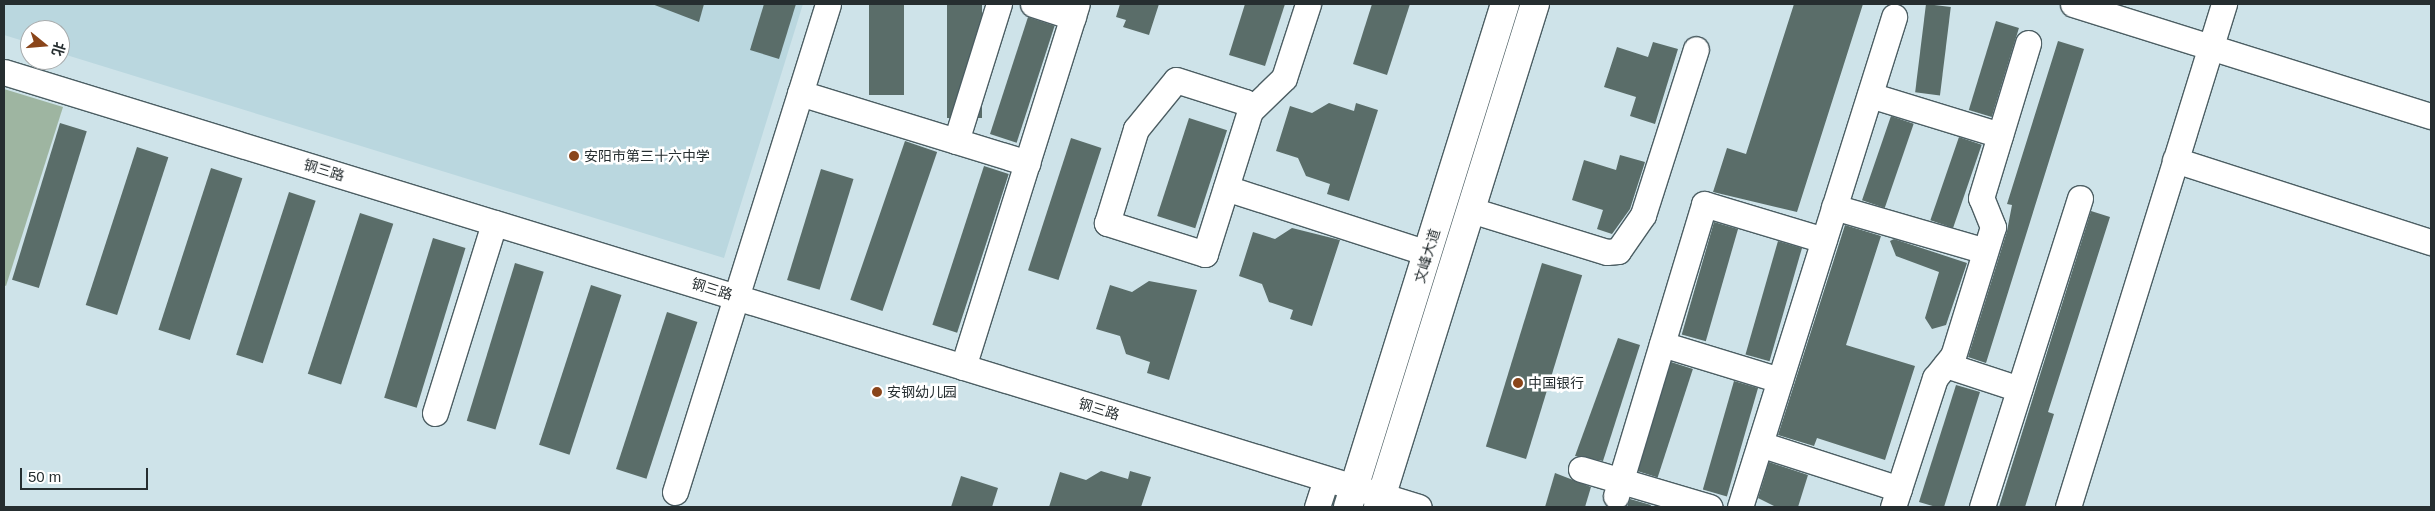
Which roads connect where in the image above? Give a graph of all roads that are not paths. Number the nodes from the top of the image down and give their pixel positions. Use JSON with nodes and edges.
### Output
{"nodes":[{"id":1,"x":828,"y":4,"type":"edge"},
{"id":2,"x":999,"y":4,"type":"edge"},
{"id":3,"x":1033,"y":4,"type":"edge"},
{"id":4,"x":1308,"y":4,"type":"edge"},
{"id":5,"x":1505,"y":4,"type":"edge"},
{"id":6,"x":1535,"y":4,"type":"edge"},
{"id":7,"x":2073,"y":4,"type":"edge"},
{"id":8,"x":2224,"y":4,"type":"edge"},
{"id":9,"x":1075,"y":10,"type":"edge"},
{"id":10,"x":1894,"y":17,"type":"dead end"},
{"id":11,"x":2028,"y":43,"type":"dead end"},
{"id":12,"x":2210,"y":46,"type":"junction"},
{"id":13,"x":1696,"y":49,"type":"dead end"},
{"id":14,"x":4,"y":72,"type":"edge"},
{"id":15,"x":800,"y":93,"type":"junction"},
{"id":16,"x":1870,"y":96,"type":"junction"},
{"id":17,"x":1250,"y":111,"type":"junction"},
{"id":18,"x":2431,"y":116,"type":"edge"},
{"id":19,"x":2000,"y":135,"type":"junction"},
{"id":20,"x":956,"y":141,"type":"junction"},
{"id":21,"x":2176,"y":160,"type":"junction"},
{"id":22,"x":1027,"y":163,"type":"junction"},
{"id":23,"x":1226,"y":188,"type":"junction"},
{"id":24,"x":2080,"y":198,"type":"dead end"},
{"id":25,"x":1834,"y":207,"type":"junction"},
{"id":26,"x":1471,"y":210,"type":"junction"},
{"id":27,"x":494,"y":223,"type":"junction"},
{"id":28,"x":1824,"y":240,"type":"junction"},
{"id":29,"x":2431,"y":242,"type":"edge"},
{"id":30,"x":1985,"y":251,"type":"junction"},
{"id":31,"x":1428,"y":253,"type":"junction"},
{"id":32,"x":734,"y":296,"type":"junction"},
{"id":33,"x":1662,"y":344,"type":"junction"},
{"id":34,"x":1946,"y":365,"type":"junction"},
{"id":35,"x":963,"y":367,"type":"junction"},
{"id":36,"x":1780,"y":380,"type":"junction"},
{"id":37,"x":2019,"y":389,"type":"junction"},
{"id":38,"x":434,"y":413,"type":"dead end"},
{"id":39,"x":1760,"y":444,"type":"junction"},
{"id":40,"x":1581,"y":469,"type":"dead end"},
{"id":41,"x":1326,"y":479,"type":"junction"},
{"id":42,"x":1619,"y":488,"type":"junction"},
{"id":43,"x":675,"y":492,"type":"dead end"},
{"id":44,"x":1351,"y":497,"type":"edge"},
{"id":45,"x":1896,"y":498,"type":"edge"},
{"id":46,"x":1380,"y":502,"type":"edge"},
{"id":47,"x":1317,"y":507,"type":"edge"},
{"id":48,"x":1419,"y":507,"type":"edge"},
{"id":49,"x":1709,"y":507,"type":"edge"},
{"id":50,"x":1740,"y":507,"type":"edge"},
{"id":51,"x":1982,"y":507,"type":"edge"},
{"id":52,"x":2068,"y":507,"type":"edge"}],
"edges":[{"from":1,"to":15,"type":"street"},
{"from":2,"to":20,"type":"street"},
{"from":3,"to":9,"type":"street"},
{"from":4,"to":17,"type":"street"},
{"from":5,"to":31,"type":"main road","name":"文峰大道"},
{"from":6,"to":26,"type":"main road","name":"文峰大道"},
{"from":7,"to":12,"type":"street"},
{"from":8,"to":12,"type":"street"},
{"from":9,"to":22,"type":"street"},
{"from":10,"to":16,"type":"street"},
{"from":11,"to":19,"type":"street"},
{"from":12,"to":18,"type":"street"},
{"from":12,"to":21,"type":"street"},
{"from":13,"to":26,"type":"street"},
{"from":14,"to":27,"type":"street","name":"钢三路"},
{"from":15,"to":20,"type":"street"},
{"from":15,"to":32,"type":"street"},
{"from":16,"to":19,"type":"street"},
{"from":16,"to":25,"type":"street"},
{"from":17,"to":23,"type":"street"},
{"from":17,"to":23,"type":"street"},
{"from":19,"to":30,"type":"street"},
{"from":20,"to":22,"type":"street"},
{"from":21,"to":29,"type":"street"},
{"from":21,"to":52,"type":"street"},
{"from":22,"to":35,"type":"street"},
{"from":23,"to":31,"type":"street"},
{"from":24,"to":37,"type":"street"},
{"from":25,"to":28,"type":"street"},
{"from":25,"to":30,"type":"street"},
{"from":26,"to":46,"type":"main road","name":"文峰大道"},
{"from":27,"to":32,"type":"street","name":"钢三路"},
{"from":27,"to":38,"type":"street"},
{"from":28,"to":33,"type":"street"},
{"from":28,"to":36,"type":"street"},
{"from":30,"to":34,"type":"street"},
{"from":31,"to":44,"type":"main road","name":"文峰大道"},
{"from":32,"to":35,"type":"street","name":"钢三路"},
{"from":32,"to":43,"type":"street"},
{"from":33,"to":36,"type":"street"},
{"from":33,"to":42,"type":"street"},
{"from":34,"to":37,"type":"street"},
{"from":34,"to":45,"type":"street"},
{"from":35,"to":41,"type":"street","name":"钢三路"},
{"from":36,"to":39,"type":"street"},
{"from":37,"to":51,"type":"street"},
{"from":39,"to":45,"type":"street"},
{"from":39,"to":50,"type":"street"},
{"from":40,"to":42,"type":"street"},
{"from":41,"to":44,"type":"street","name":"钢三路"},
{"from":41,"to":47,"type":"street"},
{"from":42,"to":49,"type":"street"},
{"from":44,"to":46,"type":"street","name":"钢三路"},
{"from":46,"to":48,"type":"street","name":"钢三路"}]}
